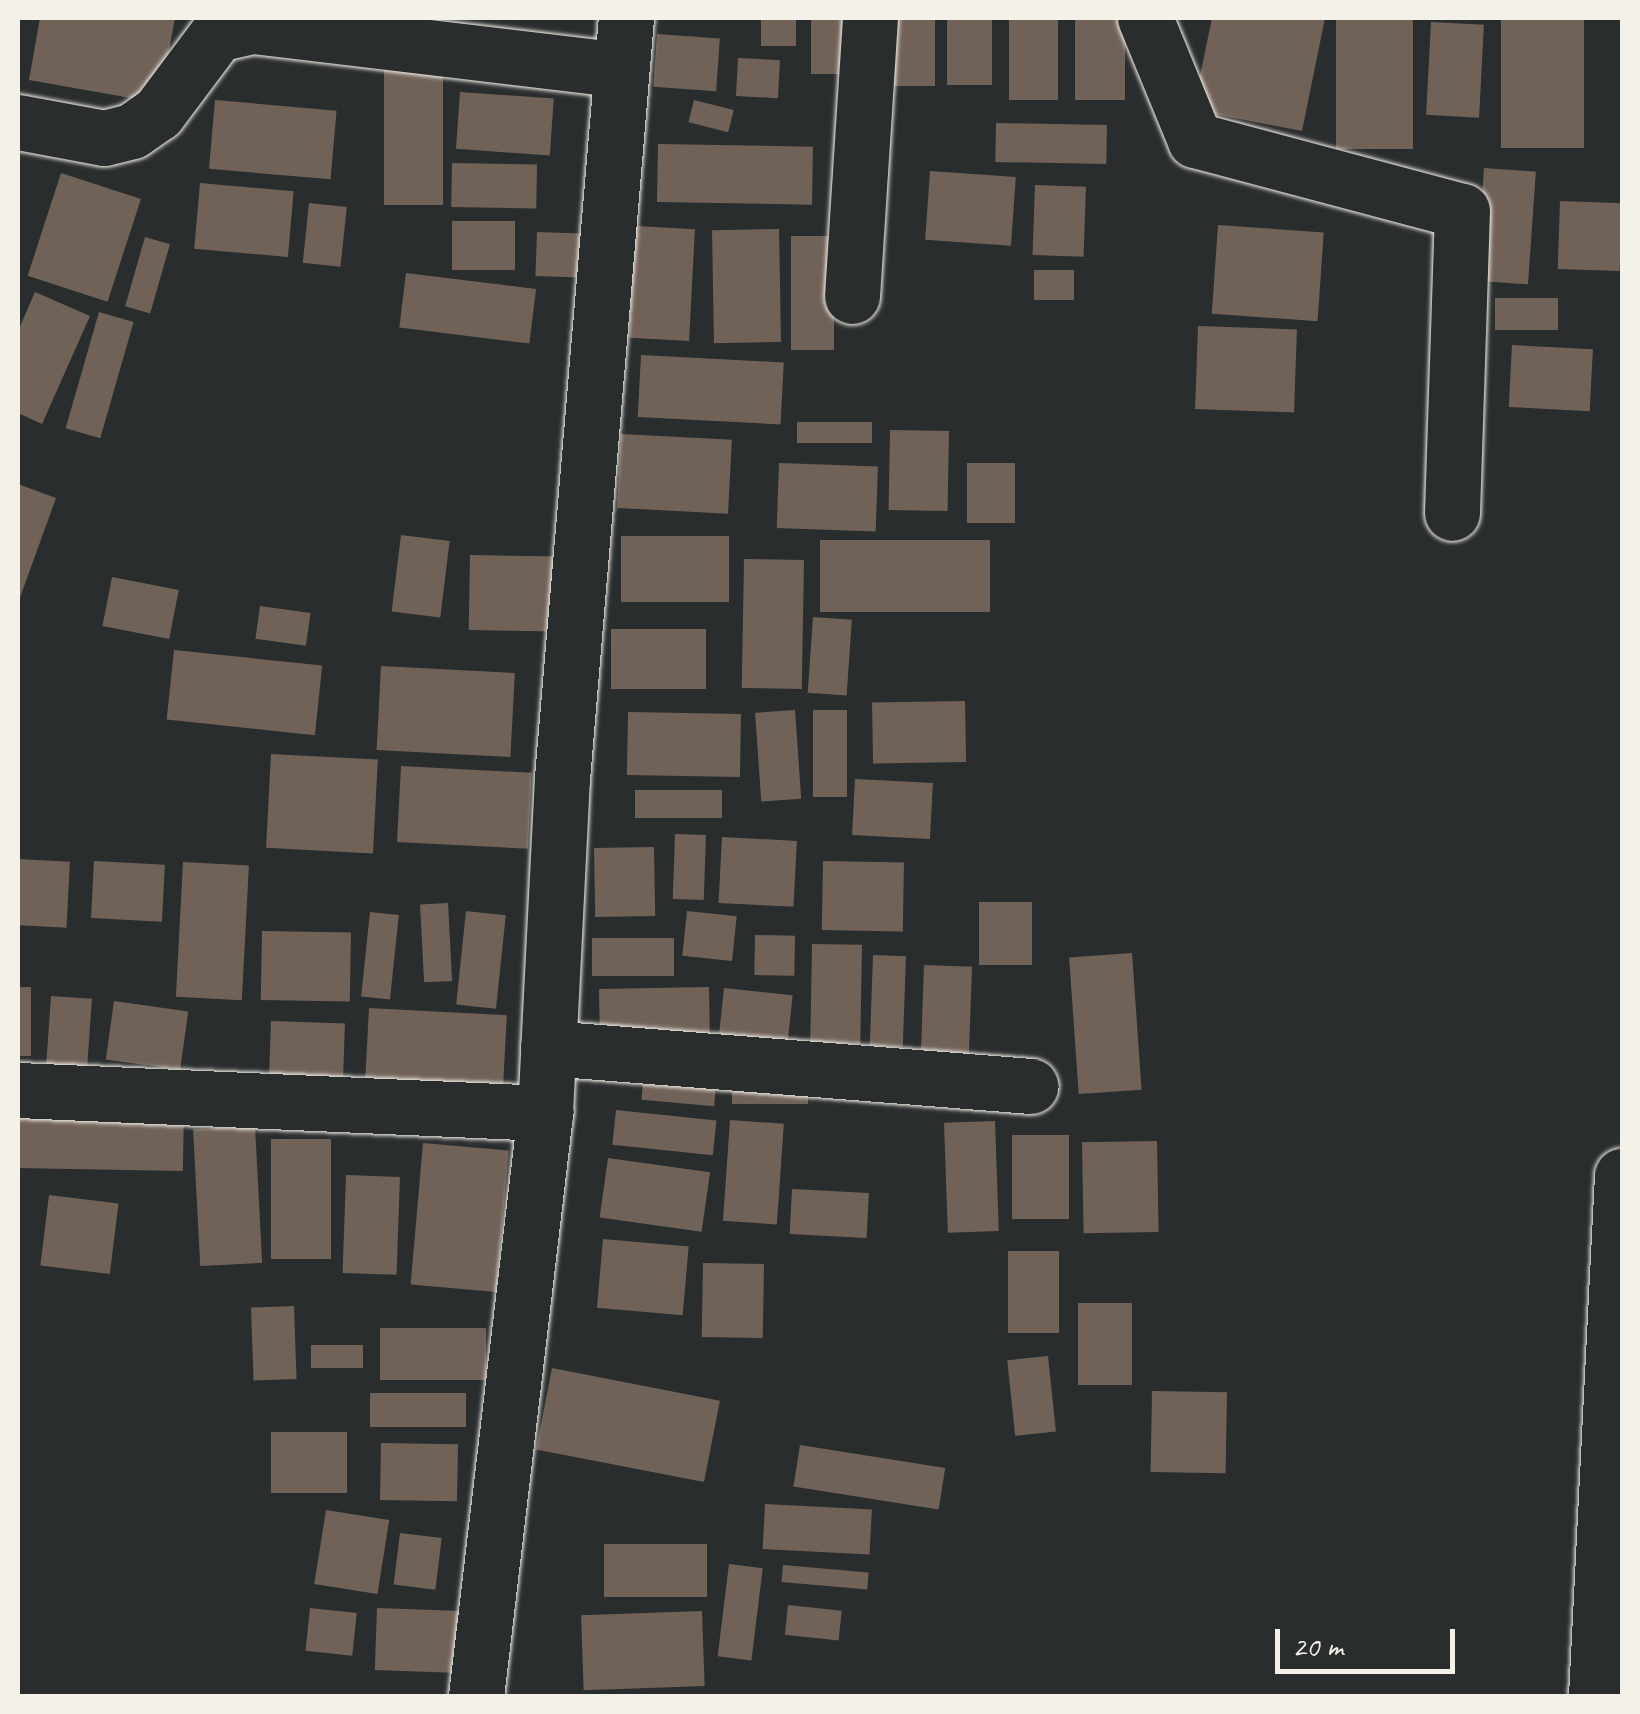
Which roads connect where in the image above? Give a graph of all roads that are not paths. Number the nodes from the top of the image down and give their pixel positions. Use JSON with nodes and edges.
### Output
{"nodes":[{"id":1,"x":870,"y":18,"type":"edge"},
{"id":2,"x":1145,"y":18,"type":"edge"},
{"id":3,"x":623,"y":44,"type":"edge"},
{"id":4,"x":18,"y":122,"type":"edge"},
{"id":5,"x":852,"y":296,"type":"dead end"},
{"id":6,"x":1452,"y":513,"type":"dead end"},
{"id":7,"x":548,"y":1048,"type":"junction"},
{"id":8,"x":1031,"y":1086,"type":"dead end"},
{"id":9,"x":18,"y":1090,"type":"edge"},
{"id":10,"x":545,"y":1113,"type":"junction"},
{"id":11,"x":1622,"y":1176,"type":"edge"},
{"id":12,"x":476,"y":1696,"type":"edge"},
{"id":13,"x":1596,"y":1696,"type":"edge"}],
"edges":[{"from":1,"to":5,"type":"street"},
{"from":2,"to":6,"type":"street"},
{"from":3,"to":4,"type":"street"},
{"from":3,"to":7,"type":"street"},
{"from":7,"to":8,"type":"street"},
{"from":7,"to":10,"type":"street"},
{"from":9,"to":10,"type":"street"},
{"from":10,"to":12,"type":"street"},
{"from":11,"to":13,"type":"street"}]}
